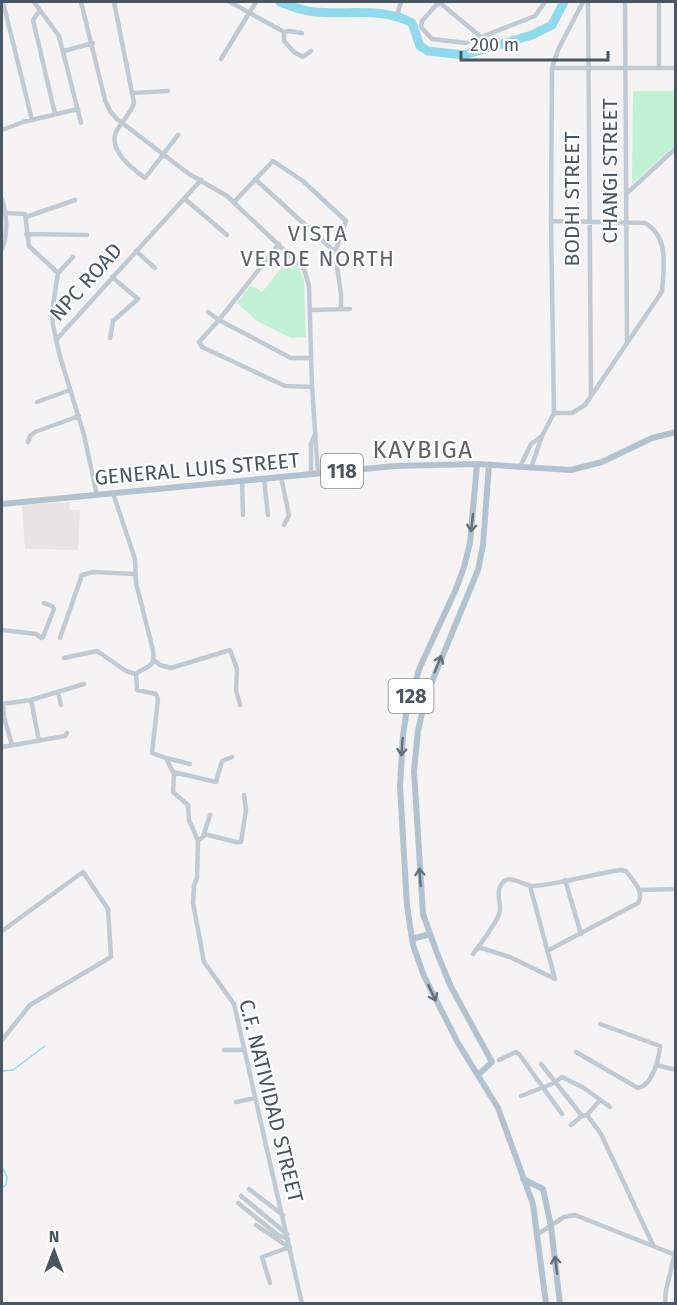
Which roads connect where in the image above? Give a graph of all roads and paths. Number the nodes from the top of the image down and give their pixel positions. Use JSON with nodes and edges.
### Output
{"nodes":[{"id":1,"x":3,"y":2,"type":"edge"},
{"id":2,"x":34,"y":2,"type":"edge"},
{"id":3,"x":81,"y":2,"type":"edge"},
{"id":4,"x":114,"y":2,"type":"edge"},
{"id":5,"x":231,"y":2,"type":"edge"},
{"id":6,"x":256,"y":2,"type":"edge"},
{"id":7,"x":401,"y":2,"type":"edge"},
{"id":8,"x":439,"y":2,"type":"edge"},
{"id":9,"x":545,"y":2,"type":"edge"},
{"id":10,"x":583,"y":2,"type":"edge"},
{"id":11,"x":588,"y":2,"type":"edge"},
{"id":12,"x":625,"y":2,"type":"edge"},
{"id":13,"x":659,"y":2,"type":"edge"},
{"id":14,"x":40,"y":10,"type":"junction"},
{"id":15,"x":249,"y":12,"type":"junction"},
{"id":16,"x":398,"y":12,"type":"dead end"},
{"id":17,"x":284,"y":32,"type":"junction"},
{"id":18,"x":302,"y":33,"type":"dead end"},
{"id":19,"x":481,"y":37,"type":"junction"},
{"id":20,"x":93,"y":43,"type":"junction"},
{"id":21,"x":64,"y":51,"type":"junction"},
{"id":22,"x":311,"y":51,"type":"dead end"},
{"id":23,"x":221,"y":59,"type":"dead end"},
{"id":24,"x":552,"y":68,"type":"junction"},
{"id":25,"x":589,"y":68,"type":"junction"},
{"id":26,"x":626,"y":68,"type":"junction"},
{"id":27,"x":659,"y":68,"type":"junction"},
{"id":28,"x":675,"y":68,"type":"edge"},
{"id":29,"x":168,"y":91,"type":"dead end"},
{"id":30,"x":133,"y":93,"type":"junction"},
{"id":31,"x":78,"y":109,"type":"junction"},
{"id":32,"x":55,"y":114,"type":"junction"},
{"id":33,"x":32,"y":120,"type":"junction"},
{"id":34,"x":81,"y":123,"type":"dead end"},
{"id":35,"x":122,"y":123,"type":"junction"},
{"id":36,"x":2,"y":130,"type":"edge"},
{"id":37,"x":178,"y":135,"type":"dead end"},
{"id":38,"x":675,"y":148,"type":"edge"},
{"id":39,"x":163,"y":154,"type":"junction"},
{"id":40,"x":255,"y":179,"type":"junction"},
{"id":41,"x":201,"y":180,"type":"junction"},
{"id":42,"x":627,"y":193,"type":"junction"},
{"id":43,"x":2,"y":199,"type":"edge"},
{"id":44,"x":185,"y":199,"type":"junction"},
{"id":45,"x":75,"y":200,"type":"dead end"},
{"id":46,"x":234,"y":202,"type":"junction"},
{"id":47,"x":5,"y":213,"type":"junction"},
{"id":48,"x":26,"y":217,"type":"junction"},
{"id":49,"x":551,"y":221,"type":"junction"},
{"id":50,"x":588,"y":222,"type":"junction"},
{"id":51,"x":627,"y":222,"type":"junction"},
{"id":52,"x":27,"y":234,"type":"junction"},
{"id":53,"x":227,"y":235,"type":"dead end"},
{"id":54,"x":87,"y":236,"type":"dead end"},
{"id":55,"x":279,"y":244,"type":"junction"},
{"id":56,"x":2,"y":249,"type":"edge"},
{"id":57,"x":136,"y":251,"type":"junction"},
{"id":58,"x":335,"y":252,"type":"junction"},
{"id":59,"x":73,"y":257,"type":"dead end"},
{"id":60,"x":155,"y":268,"type":"dead end"},
{"id":61,"x":58,"y":273,"type":"junction"},
{"id":62,"x":112,"y":277,"type":"junction"},
{"id":63,"x":341,"y":309,"type":"junction"},
{"id":64,"x":350,"y":309,"type":"dead end"},
{"id":65,"x":310,"y":310,"type":"junction"},
{"id":66,"x":208,"y":312,"type":"dead end"},
{"id":67,"x":219,"y":320,"type":"junction"},
{"id":68,"x":110,"y":338,"type":"dead end"},
{"id":69,"x":56,"y":340,"type":"junction"},
{"id":70,"x":627,"y":341,"type":"junction"},
{"id":71,"x":311,"y":358,"type":"junction"},
{"id":72,"x":312,"y":387,"type":"junction"},
{"id":73,"x":70,"y":390,"type":"junction"},
{"id":74,"x":591,"y":396,"type":"junction"},
{"id":75,"x":37,"y":402,"type":"dead end"},
{"id":76,"x":554,"y":413,"type":"junction"},
{"id":77,"x":79,"y":416,"type":"junction"},
{"id":78,"x":675,"y":432,"type":"edge"},
{"id":79,"x":542,"y":436,"type":"junction"},
{"id":80,"x":28,"y":442,"type":"dead end"},
{"id":81,"x":477,"y":464,"type":"junction"},
{"id":82,"x":489,"y":465,"type":"junction"},
{"id":83,"x":520,"y":467,"type":"junction"},
{"id":84,"x":531,"y":468,"type":"junction"},
{"id":85,"x":476,"y":473,"type":"junction"},
{"id":86,"x":489,"y":474,"type":"junction"},
{"id":87,"x":315,"y":475,"type":"junction"},
{"id":88,"x":281,"y":477,"type":"junction"},
{"id":89,"x":264,"y":479,"type":"junction"},
{"id":90,"x":242,"y":481,"type":"junction"},
{"id":91,"x":113,"y":493,"type":"junction"},
{"id":92,"x":97,"y":495,"type":"junction"},
{"id":93,"x":2,"y":504,"type":"edge"},
{"id":94,"x":243,"y":515,"type":"dead end"},
{"id":95,"x":268,"y":515,"type":"dead end"},
{"id":96,"x":284,"y":525,"type":"dead end"},
{"id":97,"x":135,"y":574,"type":"junction"},
{"id":98,"x":45,"y":603,"type":"dead end"},
{"id":99,"x":2,"y":630,"type":"edge"},
{"id":100,"x":435,"y":636,"type":"junction"},
{"id":101,"x":60,"y":638,"type":"dead end"},
{"id":102,"x":448,"y":642,"type":"junction"},
{"id":103,"x":64,"y":658,"type":"dead end"},
{"id":104,"x":154,"y":660,"type":"junction"},
{"id":105,"x":136,"y":674,"type":"junction"},
{"id":106,"x":84,"y":684,"type":"dead end"},
{"id":107,"x":58,"y":692,"type":"junction"},
{"id":108,"x":31,"y":700,"type":"junction"},
{"id":109,"x":2,"y":704,"type":"edge"},
{"id":110,"x":61,"y":705,"type":"dead end"},
{"id":111,"x":240,"y":705,"type":"dead end"},
{"id":112,"x":3,"y":718,"type":"edge"},
{"id":113,"x":67,"y":734,"type":"dead end"},
{"id":114,"x":39,"y":741,"type":"junction"},
{"id":115,"x":12,"y":745,"type":"junction"},
{"id":116,"x":2,"y":747,"type":"edge"},
{"id":117,"x":232,"y":757,"type":"dead end"},
{"id":118,"x":166,"y":758,"type":"junction"},
{"id":119,"x":190,"y":764,"type":"dead end"},
{"id":120,"x":173,"y":772,"type":"junction"},
{"id":121,"x":244,"y":795,"type":"dead end"},
{"id":122,"x":210,"y":815,"type":"dead end"},
{"id":123,"x":204,"y":834,"type":"junction"},
{"id":124,"x":198,"y":841,"type":"junction"},
{"id":125,"x":565,"y":880,"type":"junction"},
{"id":126,"x":530,"y":886,"type":"junction"},
{"id":127,"x":675,"y":889,"type":"edge"},
{"id":128,"x":640,"y":890,"type":"junction"},
{"id":129,"x":2,"y":931,"type":"edge"},
{"id":130,"x":430,"y":934,"type":"junction"},
{"id":131,"x":581,"y":934,"type":"junction"},
{"id":132,"x":412,"y":939,"type":"junction"},
{"id":133,"x":478,"y":947,"type":"junction"},
{"id":134,"x":547,"y":951,"type":"junction"},
{"id":135,"x":473,"y":954,"type":"dead end"},
{"id":136,"x":600,"y":1024,"type":"dead end"},
{"id":137,"x":2,"y":1040,"type":"edge"},
{"id":138,"x":224,"y":1050,"type":"dead end"},
{"id":139,"x":244,"y":1050,"type":"junction"},
{"id":140,"x":576,"y":1052,"type":"dead end"},
{"id":141,"x":500,"y":1060,"type":"dead end"},
{"id":142,"x":541,"y":1064,"type":"dead end"},
{"id":143,"x":656,"y":1065,"type":"junction"},
{"id":144,"x":675,"y":1070,"type":"edge"},
{"id":145,"x":478,"y":1074,"type":"junction"},
{"id":146,"x":554,"y":1083,"type":"junction"},
{"id":147,"x":542,"y":1088,"type":"junction"},
{"id":148,"x":521,"y":1096,"type":"dead end"},
{"id":149,"x":255,"y":1098,"type":"junction"},
{"id":150,"x":600,"y":1100,"type":"junction"},
{"id":151,"x":237,"y":1102,"type":"dead end"},
{"id":152,"x":610,"y":1107,"type":"dead end"},
{"id":153,"x":562,"y":1114,"type":"dead end"},
{"id":154,"x":584,"y":1115,"type":"junction"},
{"id":155,"x":571,"y":1125,"type":"dead end"},
{"id":156,"x":523,"y":1178,"type":"junction"},
{"id":157,"x":249,"y":1189,"type":"dead end"},
{"id":158,"x":241,"y":1196,"type":"dead end"},
{"id":159,"x":238,"y":1203,"type":"dead end"},
{"id":160,"x":283,"y":1215,"type":"junction"},
{"id":161,"x":256,"y":1225,"type":"dead end"},
{"id":162,"x":551,"y":1226,"type":"junction"},
{"id":163,"x":538,"y":1234,"type":"junction"},
{"id":164,"x":288,"y":1237,"type":"junction"},
{"id":165,"x":653,"y":1245,"type":"junction"},
{"id":166,"x":288,"y":1246,"type":"junction"},
{"id":167,"x":674,"y":1251,"type":"edge"},
{"id":168,"x":270,"y":1283,"type":"dead end"},
{"id":169,"x":302,"y":1304,"type":"edge"},
{"id":170,"x":546,"y":1304,"type":"edge"},
{"id":171,"x":561,"y":1304,"type":"edge"},
{"id":172,"x":665,"y":1304,"type":"edge"}],
"edges":[{"from":1,"to":33,"type":"street"},
{"from":2,"to":14,"type":"street"},
{"from":3,"to":20,"type":"street"},
{"from":4,"to":30,"type":"street"},
{"from":5,"to":15,"type":"street"},
{"from":6,"to":15,"type":"street"},
{"from":7,"to":16,"type":"street"},
{"from":8,"to":19,"type":"street"},
{"from":8,"to":19,"type":"street"},
{"from":9,"to":19,"type":"street"},
{"from":10,"to":24,"type":"street"},
{"from":11,"to":25,"type":"street","name":"BODHI STREET"},
{"from":12,"to":26,"type":"street","name":"CHANGI STREET"},
{"from":13,"to":27,"type":"street"},
{"from":14,"to":21,"type":"street"},
{"from":14,"to":32,"type":"street"},
{"from":15,"to":17,"type":"street"},
{"from":15,"to":23,"type":"street"},
{"from":17,"to":18,"type":"street"},
{"from":17,"to":22,"type":"street"},
{"from":20,"to":21,"type":"street"},
{"from":20,"to":35,"type":"street"},
{"from":21,"to":31,"type":"street"},
{"from":24,"to":25,"type":"street"},
{"from":24,"to":49,"type":"street"},
{"from":25,"to":26,"type":"street"},
{"from":25,"to":50,"type":"street","name":"BODHI STREET"},
{"from":26,"to":27,"type":"street"},
{"from":26,"to":42,"type":"street","name":"CHANGI STREET"},
{"from":27,"to":28,"type":"street"},
{"from":29,"to":30,"type":"street"},
{"from":30,"to":35,"type":"street"},
{"from":31,"to":32,"type":"street"},
{"from":31,"to":34,"type":"street"},
{"from":32,"to":33,"type":"street"},
{"from":33,"to":36,"type":"street"},
{"from":35,"to":39,"type":"street"},
{"from":35,"to":39,"type":"street"},
{"from":37,"to":39,"type":"street"},
{"from":38,"to":42,"type":"street"},
{"from":39,"to":41,"type":"street"},
{"from":40,"to":46,"type":"street"},
{"from":40,"to":58,"type":"street"},
{"from":40,"to":58,"type":"street"},
{"from":41,"to":44,"type":"street","name":"NPC ROAD"},
{"from":41,"to":46,"type":"street"},
{"from":42,"to":51,"type":"street","name":"CHANGI STREET"},
{"from":43,"to":47,"type":"street"},
{"from":44,"to":53,"type":"street"},
{"from":44,"to":57,"type":"street","name":"NPC ROAD"},
{"from":45,"to":48,"type":"street"},
{"from":46,"to":55,"type":"street"},
{"from":47,"to":48,"type":"street"},
{"from":47,"to":56,"type":"street"},
{"from":48,"to":52,"type":"street"},
{"from":49,"to":50,"type":"street"},
{"from":49,"to":76,"type":"street"},
{"from":50,"to":51,"type":"street"},
{"from":50,"to":74,"type":"street","name":"BODHI STREET"},
{"from":51,"to":70,"type":"street","name":"CHANGI STREET"},
{"from":51,"to":70,"type":"street"},
{"from":52,"to":54,"type":"street"},
{"from":52,"to":61,"type":"street"},
{"from":55,"to":65,"type":"street"},
{"from":55,"to":67,"type":"street"},
{"from":57,"to":60,"type":"street"},
{"from":57,"to":62,"type":"street","name":"NPC ROAD"},
{"from":58,"to":63,"type":"street"},
{"from":59,"to":61,"type":"street"},
{"from":61,"to":69,"type":"street"},
{"from":62,"to":68,"type":"street"},
{"from":62,"to":69,"type":"street","name":"NPC ROAD"},
{"from":63,"to":64,"type":"street"},
{"from":63,"to":65,"type":"street"},
{"from":65,"to":71,"type":"street"},
{"from":66,"to":67,"type":"street"},
{"from":67,"to":71,"type":"street"},
{"from":67,"to":72,"type":"street"},
{"from":69,"to":73,"type":"street","name":"NPC ROAD"},
{"from":70,"to":74,"type":"street"},
{"from":71,"to":72,"type":"street"},
{"from":72,"to":87,"type":"street"},
{"from":73,"to":75,"type":"street"},
{"from":73,"to":77,"type":"street","name":"NPC ROAD"},
{"from":74,"to":76,"type":"street"},
{"from":76,"to":79,"type":"street"},
{"from":77,"to":80,"type":"street"},
{"from":77,"to":92,"type":"street","name":"NPC ROAD"},
{"from":78,"to":84,"type":"main road","name":"GENERAL LUIS STREET","number":"118"},
{"from":79,"to":83,"type":"street"},
{"from":79,"to":84,"type":"street"},
{"from":81,"to":82,"type":"main road","name":"GENERAL LUIS STREET","number":"118"},
{"from":81,"to":85,"type":"main road","number":"128"},
{"from":81,"to":87,"type":"main road","name":"GENERAL LUIS STREET","number":"118"},
{"from":82,"to":83,"type":"main road","name":"GENERAL LUIS STREET","number":"118"},
{"from":82,"to":86,"type":"main road","number":"128"},
{"from":83,"to":84,"type":"main road","name":"GENERAL LUIS STREET","number":"118"},
{"from":85,"to":86,"type":"main road"},
{"from":85,"to":100,"type":"main road","number":"128","one_way":true},
{"from":86,"to":102,"type":"main road","number":"128"},
{"from":87,"to":88,"type":"main road","name":"GENERAL LUIS STREET","number":"118"},
{"from":88,"to":89,"type":"main road","name":"GENERAL LUIS STREET","number":"118"},
{"from":88,"to":96,"type":"street"},
{"from":89,"to":90,"type":"main road","name":"GENERAL LUIS STREET","number":"118"},
{"from":89,"to":95,"type":"street"},
{"from":90,"to":91,"type":"main road","name":"GENERAL LUIS STREET","number":"118"},
{"from":90,"to":94,"type":"street"},
{"from":91,"to":92,"type":"main road","name":"GENERAL LUIS STREET","number":"118"},
{"from":91,"to":97,"type":"street"},
{"from":92,"to":93,"type":"main road","name":"GENERAL LUIS STREET","number":"118"},
{"from":97,"to":101,"type":"street"},
{"from":97,"to":104,"type":"street"},
{"from":98,"to":99,"type":"street"},
{"from":100,"to":102,"type":"main road"},
{"from":100,"to":132,"type":"main road","number":"128","one_way":true},
{"from":130,"to":102,"type":"main road","number":"128","one_way":true},
{"from":103,"to":105,"type":"street"},
{"from":104,"to":105,"type":"street"},
{"from":104,"to":111,"type":"street"},
{"from":105,"to":118,"type":"street"},
{"from":106,"to":107,"type":"street"},
{"from":107,"to":108,"type":"street"},
{"from":107,"to":110,"type":"street"},
{"from":108,"to":109,"type":"street"},
{"from":108,"to":114,"type":"street"},
{"from":109,"to":112,"type":"street"},
{"from":112,"to":115,"type":"street"},
{"from":113,"to":114,"type":"street"},
{"from":114,"to":115,"type":"street"},
{"from":115,"to":116,"type":"street"},
{"from":117,"to":120,"type":"street"},
{"from":118,"to":119,"type":"street"},
{"from":118,"to":120,"type":"street","name":"C.F. NATIVIDAD STREET"},
{"from":120,"to":124,"type":"street","name":"C.F. NATIVIDAD STREET"},
{"from":121,"to":123,"type":"street"},
{"from":122,"to":123,"type":"street"},
{"from":123,"to":124,"type":"street"},
{"from":124,"to":139,"type":"street","name":"C.F. NATIVIDAD STREET"},
{"from":125,"to":126,"type":"street"},
{"from":125,"to":128,"type":"street"},
{"from":125,"to":131,"type":"street"},
{"from":126,"to":133,"type":"street"},
{"from":126,"to":134,"type":"street"},
{"from":127,"to":128,"type":"street"},
{"from":128,"to":131,"type":"street"},
{"from":129,"to":137,"type":"street"},
{"from":130,"to":132,"type":"main road"},
{"from":130,"to":145,"type":"main road","number":"128"},
{"from":131,"to":134,"type":"street"},
{"from":132,"to":145,"type":"main road","number":"128","one_way":true},
{"from":133,"to":134,"type":"street"},
{"from":133,"to":135,"type":"street"},
{"from":136,"to":143,"type":"street"},
{"from":138,"to":139,"type":"street"},
{"from":139,"to":149,"type":"street","name":"C.F. NATIVIDAD STREET"},
{"from":140,"to":143,"type":"street"},
{"from":141,"to":147,"type":"street"},
{"from":142,"to":146,"type":"street"},
{"from":143,"to":144,"type":"street"},
{"from":145,"to":156,"type":"main road","number":"128"},
{"from":146,"to":147,"type":"street"},
{"from":146,"to":150,"type":"street"},
{"from":146,"to":154,"type":"street"},
{"from":147,"to":148,"type":"street"},
{"from":147,"to":153,"type":"street"},
{"from":149,"to":151,"type":"street"},
{"from":149,"to":160,"type":"street","name":"C.F. NATIVIDAD STREET"},
{"from":150,"to":152,"type":"street"},
{"from":150,"to":154,"type":"street"},
{"from":154,"to":155,"type":"street"},
{"from":154,"to":165,"type":"street"},
{"from":156,"to":162,"type":"main road"},
{"from":156,"to":163,"type":"main road","number":"128"},
{"from":157,"to":160,"type":"street"},
{"from":158,"to":164,"type":"street"},
{"from":159,"to":164,"type":"street"},
{"from":160,"to":164,"type":"street","name":"C.F. NATIVIDAD STREET"},
{"from":161,"to":166,"type":"street"},
{"from":162,"to":163,"type":"street"},
{"from":162,"to":165,"type":"street"},
{"from":171,"to":162,"type":"main road","one_way":true},
{"from":163,"to":170,"type":"main road","number":"128"},
{"from":164,"to":166,"type":"street","name":"C.F. NATIVIDAD STREET"},
{"from":165,"to":167,"type":"street"},
{"from":166,"to":168,"type":"street"},
{"from":166,"to":169,"type":"street","name":"C.F. NATIVIDAD STREET"},
{"from":167,"to":172,"type":"street"}]}
